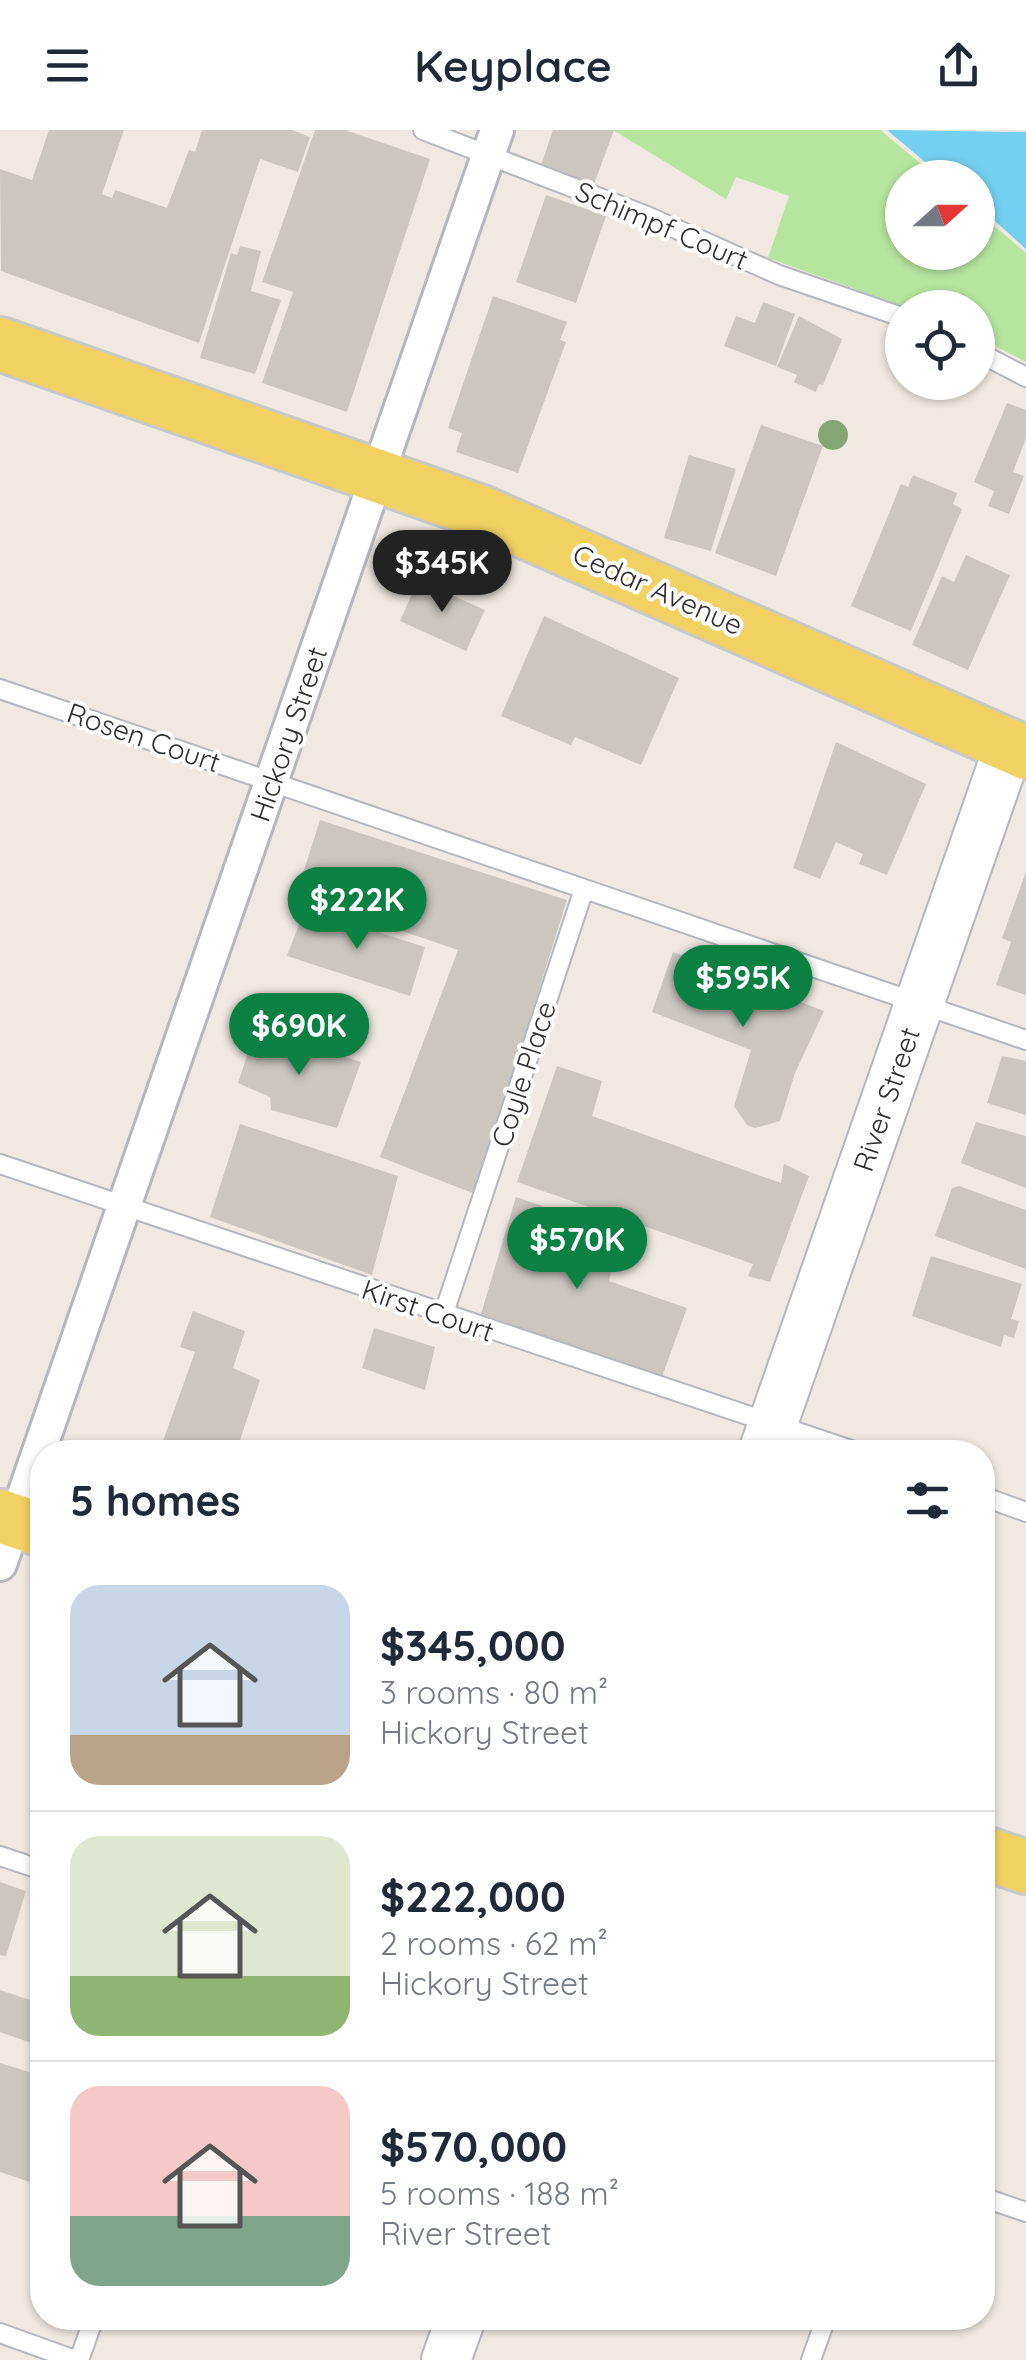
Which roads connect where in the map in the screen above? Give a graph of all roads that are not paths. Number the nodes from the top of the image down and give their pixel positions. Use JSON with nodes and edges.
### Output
{"nodes":[{"id":1,"x":423,"y":130,"type":"edge"},
{"id":2,"x":493,"y":141,"type":"edge"},
{"id":3,"x":885,"y":311,"type":"edge"},
{"id":4,"x":0,"y":344,"type":"edge"},
{"id":5,"x":995,"y":360,"type":"edge"},
{"id":6,"x":1026,"y":376,"type":"edge"},
{"id":7,"x":378,"y":474,"type":"junction"},
{"id":8,"x":0,"y":688,"type":"edge"},
{"id":9,"x":1018,"y":749,"type":"edge"},
{"id":10,"x":272,"y":781,"type":"junction"},
{"id":11,"x":584,"y":888,"type":"junction"},
{"id":12,"x":919,"y":1004,"type":"junction"},
{"id":13,"x":1026,"y":1040,"type":"edge"},
{"id":14,"x":0,"y":1164,"type":"edge"},
{"id":15,"x":124,"y":1205,"type":"junction"},
{"id":16,"x":443,"y":1316,"type":"junction"},
{"id":17,"x":769,"y":1438,"type":"edge"},
{"id":18,"x":45,"y":1440,"type":"edge"},
{"id":19,"x":30,"y":1485,"type":"edge"},
{"id":20,"x":995,"y":1501,"type":"edge"},
{"id":21,"x":1026,"y":1512,"type":"edge"},
{"id":22,"x":14,"y":1533,"type":"edge"},
{"id":23,"x":0,"y":1856,"type":"edge"},
{"id":24,"x":995,"y":1856,"type":"edge"},
{"id":25,"x":30,"y":1866,"type":"edge"},
{"id":26,"x":1026,"y":1867,"type":"edge"},
{"id":27,"x":995,"y":2202,"type":"edge"},
{"id":28,"x":1026,"y":2212,"type":"edge"},
{"id":29,"x":89,"y":2330,"type":"edge"},
{"id":30,"x":457,"y":2330,"type":"edge"},
{"id":31,"x":822,"y":2330,"type":"edge"},
{"id":32,"x":0,"y":2334,"type":"edge"},
{"id":33,"x":77,"y":2360,"type":"edge"},
{"id":34,"x":446,"y":2360,"type":"edge"},
{"id":35,"x":811,"y":2360,"type":"edge"}],
"edges":[{"from":1,"to":2,"type":"lane","name":"Schimpf Court"},
{"from":2,"to":3,"type":"lane","name":"Schimpf Court"},
{"from":2,"to":7,"type":"street","name":"Hickory Street"},
{"from":4,"to":7,"type":"main road","name":"Cedar Avenue"},
{"from":5,"to":6,"type":"lane"},
{"from":7,"to":9,"type":"main road","name":"Cedar Avenue"},
{"from":7,"to":10,"type":"street","name":"Hickory Street"},
{"from":8,"to":10,"type":"lane","name":"Rosen Court"},
{"from":9,"to":12,"type":"main road","name":"River Street"},
{"from":10,"to":11,"type":"lane","name":"Rosen Court"},
{"from":10,"to":15,"type":"street","name":"Hickory Street"},
{"from":11,"to":12,"type":"lane","name":"Rosen Court"},
{"from":11,"to":16,"type":"lane","name":"Coyle Place"},
{"from":12,"to":13,"type":"lane","name":"Rosen Court"},
{"from":12,"to":17,"type":"main road","name":"River Street"},
{"from":14,"to":15,"type":"lane","name":"Kirst Court"},
{"from":15,"to":16,"type":"lane","name":"Kirst Court"},
{"from":15,"to":18,"type":"street","name":"Hickory Street"},
{"from":16,"to":17,"type":"lane","name":"Kirst Court"},
{"from":19,"to":22,"type":"street","name":"Hickory Street"},
{"from":20,"to":21,"type":"lane"},
{"from":23,"to":25,"type":"lane"},
{"from":24,"to":26,"type":"main road"},
{"from":27,"to":28,"type":"lane"},
{"from":29,"to":33,"type":"lane"},
{"from":30,"to":34,"type":"main road"},
{"from":31,"to":35,"type":"lane"},
{"from":32,"to":33,"type":"lane"}]}
